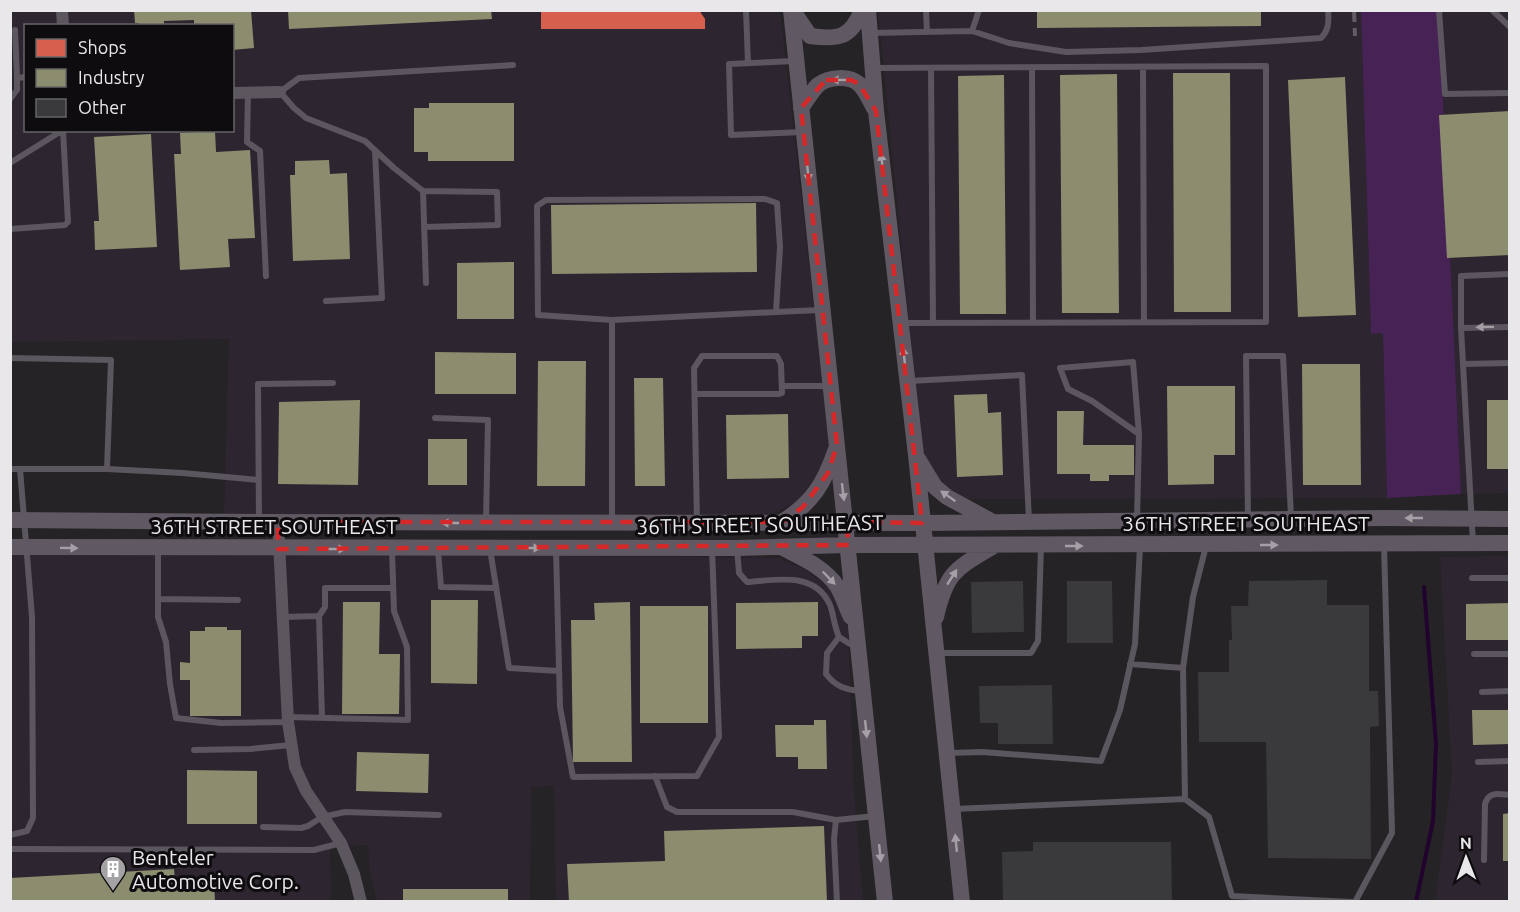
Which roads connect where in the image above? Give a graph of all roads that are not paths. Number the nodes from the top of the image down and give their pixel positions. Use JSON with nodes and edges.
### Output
{"nodes":[{"id":1,"x":746,"y":10,"type":"edge"},
{"id":2,"x":792,"y":10,"type":"edge"},
{"id":3,"x":862,"y":10,"type":"edge"},
{"id":4,"x":868,"y":10,"type":"edge"},
{"id":5,"x":926,"y":10,"type":"edge"},
{"id":6,"x":979,"y":10,"type":"edge"},
{"id":7,"x":1328,"y":10,"type":"edge"},
{"id":8,"x":1439,"y":10,"type":"edge"},
{"id":9,"x":1492,"y":10,"type":"edge"},
{"id":10,"x":1509,"y":27,"type":"edge"},
{"id":11,"x":15,"y":30,"type":"dead end"},
{"id":12,"x":972,"y":31,"type":"junction"},
{"id":13,"x":927,"y":32,"type":"junction"},
{"id":14,"x":870,"y":33,"type":"junction"},
{"id":15,"x":796,"y":61,"type":"junction"},
{"id":16,"x":748,"y":63,"type":"junction"},
{"id":17,"x":513,"y":65,"type":"dead end"},
{"id":18,"x":1143,"y":67,"type":"junction"},
{"id":19,"x":872,"y":68,"type":"junction"},
{"id":20,"x":932,"y":68,"type":"junction"},
{"id":21,"x":1032,"y":68,"type":"junction"},
{"id":22,"x":24,"y":77,"type":"edge"},
{"id":23,"x":17,"y":78,"type":"junction"},
{"id":24,"x":280,"y":92,"type":"junction"},
{"id":25,"x":234,"y":93,"type":"edge"},
{"id":26,"x":248,"y":93,"type":"junction"},
{"id":27,"x":1509,"y":93,"type":"edge"},
{"id":28,"x":10,"y":99,"type":"edge"},
{"id":29,"x":801,"y":108,"type":"junction"},
{"id":30,"x":876,"y":111,"type":"junction"},
{"id":31,"x":60,"y":132,"type":"edge"},
{"id":32,"x":63,"y":132,"type":"edge"},
{"id":33,"x":804,"y":132,"type":"junction"},
{"id":34,"x":375,"y":150,"type":"junction"},
{"id":35,"x":10,"y":163,"type":"edge"},
{"id":36,"x":423,"y":191,"type":"junction"},
{"id":37,"x":424,"y":227,"type":"junction"},
{"id":38,"x":10,"y":230,"type":"edge"},
{"id":39,"x":1509,"y":274,"type":"edge"},
{"id":40,"x":266,"y":276,"type":"dead end"},
{"id":41,"x":426,"y":283,"type":"dead end"},
{"id":42,"x":326,"y":301,"type":"dead end"},
{"id":43,"x":822,"y":310,"type":"junction"},
{"id":44,"x":776,"y":312,"type":"junction"},
{"id":45,"x":612,"y":320,"type":"junction"},
{"id":46,"x":900,"y":323,"type":"junction"},
{"id":47,"x":933,"y":323,"type":"junction"},
{"id":48,"x":1033,"y":323,"type":"junction"},
{"id":49,"x":1144,"y":323,"type":"junction"},
{"id":50,"x":1509,"y":327,"type":"edge"},
{"id":51,"x":1461,"y":328,"type":"junction"},
{"id":52,"x":10,"y":358,"type":"edge"},
{"id":53,"x":1509,"y":363,"type":"edge"},
{"id":54,"x":1463,"y":364,"type":"junction"},
{"id":55,"x":907,"y":381,"type":"junction"},
{"id":56,"x":333,"y":383,"type":"dead end"},
{"id":57,"x":831,"y":386,"type":"junction"},
{"id":58,"x":782,"y":387,"type":"junction"},
{"id":59,"x":695,"y":394,"type":"junction"},
{"id":60,"x":435,"y":418,"type":"dead end"},
{"id":61,"x":1139,"y":434,"type":"junction"},
{"id":62,"x":837,"y":446,"type":"junction"},
{"id":63,"x":916,"y":455,"type":"junction"},
{"id":64,"x":10,"y":469,"type":"edge"},
{"id":65,"x":20,"y":469,"type":"junction"},
{"id":66,"x":107,"y":469,"type":"junction"},
{"id":67,"x":258,"y":480,"type":"junction"},
{"id":68,"x":1248,"y":519,"type":"junction"},
{"id":69,"x":1291,"y":519,"type":"junction"},
{"id":70,"x":1472,"y":519,"type":"junction"},
{"id":71,"x":1509,"y":519,"type":"edge"},
{"id":72,"x":17,"y":520,"type":"edge"},
{"id":73,"x":1137,"y":520,"type":"junction"},
{"id":74,"x":259,"y":522,"type":"junction"},
{"id":75,"x":278,"y":522,"type":"junction"},
{"id":76,"x":782,"y":522,"type":"junction"},
{"id":77,"x":846,"y":522,"type":"junction"},
{"id":78,"x":993,"y":522,"type":"junction"},
{"id":79,"x":1029,"y":522,"type":"junction"},
{"id":80,"x":486,"y":523,"type":"junction"},
{"id":81,"x":697,"y":523,"type":"junction"},
{"id":82,"x":922,"y":523,"type":"junction"},
{"id":83,"x":612,"y":524,"type":"junction"},
{"id":84,"x":1509,"y":543,"type":"edge"},
{"id":85,"x":1384,"y":544,"type":"junction"},
{"id":86,"x":1473,"y":544,"type":"junction"},
{"id":87,"x":849,"y":545,"type":"junction"},
{"id":88,"x":1206,"y":545,"type":"junction"},
{"id":89,"x":924,"y":546,"type":"junction"},
{"id":90,"x":994,"y":546,"type":"junction"},
{"id":91,"x":1041,"y":546,"type":"junction"},
{"id":92,"x":1140,"y":546,"type":"junction"},
{"id":93,"x":19,"y":547,"type":"edge"},
{"id":94,"x":392,"y":548,"type":"junction"},
{"id":95,"x":438,"y":548,"type":"junction"},
{"id":96,"x":490,"y":548,"type":"junction"},
{"id":97,"x":556,"y":548,"type":"junction"},
{"id":98,"x":712,"y":548,"type":"junction"},
{"id":99,"x":737,"y":548,"type":"junction"},
{"id":100,"x":782,"y":548,"type":"junction"},
{"id":101,"x":158,"y":549,"type":"junction"},
{"id":102,"x":278,"y":549,"type":"junction"},
{"id":103,"x":1472,"y":578,"type":"dead end"},
{"id":104,"x":1509,"y":578,"type":"edge"},
{"id":105,"x":393,"y":588,"type":"junction"},
{"id":106,"x":496,"y":588,"type":"junction"},
{"id":107,"x":159,"y":599,"type":"junction"},
{"id":108,"x":238,"y":600,"type":"dead end"},
{"id":109,"x":319,"y":616,"type":"junction"},
{"id":110,"x":282,"y":617,"type":"junction"},
{"id":111,"x":934,"y":626,"type":"junction"},
{"id":112,"x":856,"y":635,"type":"junction"},
{"id":113,"x":839,"y":637,"type":"junction"},
{"id":114,"x":937,"y":653,"type":"junction"},
{"id":115,"x":1474,"y":654,"type":"dead end"},
{"id":116,"x":1509,"y":654,"type":"edge"},
{"id":117,"x":1130,"y":664,"type":"junction"},
{"id":118,"x":1183,"y":668,"type":"junction"},
{"id":119,"x":559,"y":671,"type":"junction"},
{"id":120,"x":862,"y":691,"type":"junction"},
{"id":121,"x":1509,"y":691,"type":"edge"},
{"id":122,"x":1482,"y":692,"type":"dead end"},
{"id":123,"x":322,"y":718,"type":"junction"},
{"id":124,"x":288,"y":720,"type":"junction"},
{"id":125,"x":291,"y":745,"type":"junction"},
{"id":126,"x":194,"y":750,"type":"dead end"},
{"id":127,"x":947,"y":753,"type":"junction"},
{"id":128,"x":1509,"y":761,"type":"edge"},
{"id":129,"x":1478,"y":762,"type":"dead end"},
{"id":130,"x":655,"y":776,"type":"junction"},
{"id":131,"x":1509,"y":795,"type":"edge"},
{"id":132,"x":1185,"y":799,"type":"junction"},
{"id":133,"x":953,"y":809,"type":"junction"},
{"id":134,"x":439,"y":814,"type":"dead end"},
{"id":135,"x":875,"y":816,"type":"junction"},
{"id":136,"x":322,"y":817,"type":"junction"},
{"id":137,"x":836,"y":820,"type":"junction"},
{"id":138,"x":263,"y":827,"type":"dead end"},
{"id":139,"x":10,"y":835,"type":"edge"},
{"id":140,"x":341,"y":843,"type":"junction"},
{"id":141,"x":10,"y":849,"type":"edge"},
{"id":142,"x":1484,"y":860,"type":"dead end"},
{"id":143,"x":959,"y":869,"type":"junction"},
{"id":144,"x":883,"y":882,"type":"junction"},
{"id":145,"x":361,"y":902,"type":"edge"},
{"id":146,"x":837,"y":902,"type":"edge"},
{"id":147,"x":885,"y":902,"type":"edge"},
{"id":148,"x":892,"y":902,"type":"edge"},
{"id":149,"x":950,"y":902,"type":"edge"},
{"id":150,"x":962,"y":902,"type":"edge"},
{"id":151,"x":1354,"y":902,"type":"edge"}],
"edges":[{"from":1,"to":16,"type":"lane"},
{"from":2,"to":3,"type":"street"},
{"from":2,"to":15,"type":"street"},
{"from":4,"to":14,"type":"street"},
{"from":5,"to":13,"type":"lane"},
{"from":6,"to":12,"type":"lane"},
{"from":7,"to":12,"type":"lane"},
{"from":8,"to":27,"type":"lane"},
{"from":9,"to":10,"type":"lane"},
{"from":11,"to":23,"type":"lane"},
{"from":12,"to":13,"type":"lane"},
{"from":13,"to":14,"type":"lane"},
{"from":14,"to":19,"type":"street"},
{"from":15,"to":16,"type":"lane"},
{"from":15,"to":29,"type":"street"},
{"from":16,"to":33,"type":"lane"},
{"from":17,"to":24,"type":"lane"},
{"from":18,"to":21,"type":"lane"},
{"from":18,"to":49,"type":"lane"},
{"from":18,"to":49,"type":"lane"},
{"from":19,"to":20,"type":"lane"},
{"from":19,"to":30,"type":"street"},
{"from":20,"to":21,"type":"lane"},
{"from":20,"to":47,"type":"lane"},
{"from":21,"to":48,"type":"lane"},
{"from":22,"to":23,"type":"lane"},
{"from":23,"to":28,"type":"lane"},
{"from":24,"to":26,"type":"street"},
{"from":24,"to":34,"type":"lane"},
{"from":25,"to":26,"type":"street"},
{"from":26,"to":40,"type":"lane"},
{"from":30,"to":29,"type":"street","one_way":true},
{"from":29,"to":33,"type":"street"},
{"from":46,"to":30,"type":"street","one_way":true},
{"from":31,"to":35,"type":"lane"},
{"from":32,"to":38,"type":"lane"},
{"from":33,"to":43,"type":"street","one_way":true},
{"from":34,"to":36,"type":"lane"},
{"from":34,"to":42,"type":"lane"},
{"from":36,"to":37,"type":"lane"},
{"from":36,"to":37,"type":"lane"},
{"from":37,"to":41,"type":"lane"},
{"from":39,"to":51,"type":"lane"},
{"from":43,"to":44,"type":"lane"},
{"from":43,"to":57,"type":"street"},
{"from":44,"to":45,"type":"lane"},
{"from":44,"to":45,"type":"lane"},
{"from":45,"to":83,"type":"lane"},
{"from":46,"to":47,"type":"lane"},
{"from":55,"to":46,"type":"street","one_way":true},
{"from":47,"to":48,"type":"lane"},
{"from":48,"to":49,"type":"lane"},
{"from":50,"to":51,"type":"lane","one_way":true},
{"from":51,"to":54,"type":"lane"},
{"from":52,"to":66,"type":"lane"},
{"from":53,"to":54,"type":"lane"},
{"from":54,"to":70,"type":"lane"},
{"from":55,"to":63,"type":"street"},
{"from":55,"to":79,"type":"lane"},
{"from":56,"to":67,"type":"lane"},
{"from":57,"to":58,"type":"lane"},
{"from":57,"to":62,"type":"street"},
{"from":58,"to":59,"type":"lane"},
{"from":58,"to":59,"type":"lane"},
{"from":59,"to":81,"type":"lane"},
{"from":60,"to":80,"type":"lane"},
{"from":61,"to":61,"type":"lane"},
{"from":61,"to":73,"type":"lane"},
{"from":62,"to":76,"type":"street"},
{"from":62,"to":77,"type":"street","one_way":true},
{"from":78,"to":63,"type":"street","one_way":true},
{"from":63,"to":82,"type":"street"},
{"from":64,"to":65,"type":"lane"},
{"from":65,"to":66,"type":"lane"},
{"from":65,"to":72,"type":"lane"},
{"from":66,"to":67,"type":"lane"},
{"from":67,"to":74,"type":"lane"},
{"from":68,"to":69,"type":"street","name":"36TH STREET SOUTHEAST"},
{"from":68,"to":69,"type":"lane"},
{"from":68,"to":73,"type":"street","name":"36TH STREET SOUTHEAST"},
{"from":70,"to":69,"type":"street","name":"36TH STREET SOUTHEAST","one_way":true},
{"from":70,"to":71,"type":"street","name":"36TH STREET SOUTHEAST"},
{"from":70,"to":86,"type":"lane"},
{"from":72,"to":74,"type":"street","name":"36TH STREET SOUTHEAST"},
{"from":72,"to":93,"type":"lane"},
{"from":73,"to":79,"type":"street","name":"36TH STREET SOUTHEAST"},
{"from":74,"to":75,"type":"street","name":"36TH STREET SOUTHEAST"},
{"from":80,"to":75,"type":"street","name":"36TH STREET SOUTHEAST","one_way":true},
{"from":75,"to":102,"type":"street"},
{"from":76,"to":77,"type":"street","name":"36TH STREET SOUTHEAST"},
{"from":76,"to":81,"type":"street","name":"36TH STREET SOUTHEAST"},
{"from":77,"to":82,"type":"street","name":"36TH STREET SOUTHEAST"},
{"from":77,"to":87,"type":"street"},
{"from":78,"to":79,"type":"street","name":"36TH STREET SOUTHEAST"},
{"from":78,"to":82,"type":"street","name":"36TH STREET SOUTHEAST"},
{"from":80,"to":83,"type":"street","name":"36TH STREET SOUTHEAST"},
{"from":81,"to":83,"type":"street","name":"36TH STREET SOUTHEAST"},
{"from":82,"to":89,"type":"street"},
{"from":84,"to":86,"type":"street","name":"36TH STREET SOUTHEAST"},
{"from":85,"to":86,"type":"street","name":"36TH STREET SOUTHEAST"},
{"from":88,"to":85,"type":"street","name":"36TH STREET SOUTHEAST","one_way":true},
{"from":85,"to":151,"type":"lane"},
{"from":87,"to":89,"type":"street","name":"36TH STREET SOUTHEAST"},
{"from":87,"to":100,"type":"street","name":"36TH STREET SOUTHEAST"},
{"from":87,"to":112,"type":"street"},
{"from":88,"to":92,"type":"street","name":"36TH STREET SOUTHEAST"},
{"from":88,"to":118,"type":"lane"},
{"from":89,"to":90,"type":"street","name":"36TH STREET SOUTHEAST"},
{"from":89,"to":111,"type":"street"},
{"from":90,"to":91,"type":"street","name":"36TH STREET SOUTHEAST"},
{"from":111,"to":90,"type":"street","one_way":true},
{"from":91,"to":92,"type":"street","name":"36TH STREET SOUTHEAST","one_way":true},
{"from":91,"to":114,"type":"lane"},
{"from":92,"to":117,"type":"lane"},
{"from":93,"to":101,"type":"street","name":"36TH STREET SOUTHEAST","one_way":true},
{"from":93,"to":139,"type":"lane"},
{"from":94,"to":95,"type":"street","name":"36TH STREET SOUTHEAST"},
{"from":102,"to":94,"type":"street","name":"36TH STREET SOUTHEAST","one_way":true},
{"from":94,"to":105,"type":"lane"},
{"from":95,"to":96,"type":"street","name":"36TH STREET SOUTHEAST"},
{"from":95,"to":106,"type":"lane"},
{"from":96,"to":97,"type":"street","name":"36TH STREET SOUTHEAST","one_way":true},
{"from":96,"to":106,"type":"lane"},
{"from":97,"to":98,"type":"street","name":"36TH STREET SOUTHEAST"},
{"from":97,"to":119,"type":"lane"},
{"from":98,"to":99,"type":"street","name":"36TH STREET SOUTHEAST"},
{"from":98,"to":130,"type":"lane"},
{"from":99,"to":100,"type":"street","name":"36TH STREET SOUTHEAST"},
{"from":99,"to":113,"type":"lane"},
{"from":100,"to":112,"type":"street","one_way":true},
{"from":101,"to":102,"type":"street","name":"36TH STREET SOUTHEAST"},
{"from":101,"to":107,"type":"lane"},
{"from":102,"to":110,"type":"street"},
{"from":103,"to":104,"type":"lane"},
{"from":105,"to":109,"type":"lane"},
{"from":105,"to":123,"type":"lane"},
{"from":106,"to":119,"type":"lane"},
{"from":107,"to":108,"type":"lane"},
{"from":107,"to":124,"type":"lane"},
{"from":109,"to":110,"type":"lane"},
{"from":109,"to":123,"type":"lane"},
{"from":110,"to":124,"type":"street"},
{"from":111,"to":114,"type":"street"},
{"from":112,"to":113,"type":"lane"},
{"from":112,"to":120,"type":"street"},
{"from":113,"to":120,"type":"lane"},
{"from":114,"to":127,"type":"street"},
{"from":115,"to":116,"type":"lane"},
{"from":117,"to":118,"type":"lane"},
{"from":117,"to":127,"type":"lane"},
{"from":118,"to":132,"type":"lane"},
{"from":119,"to":130,"type":"lane"},
{"from":120,"to":135,"type":"street","one_way":true},
{"from":121,"to":122,"type":"lane"},
{"from":123,"to":124,"type":"lane"},
{"from":124,"to":125,"type":"street"},
{"from":125,"to":126,"type":"lane"},
{"from":125,"to":136,"type":"street"},
{"from":127,"to":133,"type":"street"},
{"from":128,"to":129,"type":"lane"},
{"from":130,"to":137,"type":"lane"},
{"from":131,"to":142,"type":"lane"},
{"from":132,"to":133,"type":"lane"},
{"from":132,"to":151,"type":"lane"},
{"from":143,"to":133,"type":"street","one_way":true},
{"from":134,"to":136,"type":"lane"},
{"from":135,"to":137,"type":"lane"},
{"from":135,"to":144,"type":"street","one_way":true},
{"from":136,"to":138,"type":"lane"},
{"from":136,"to":140,"type":"street"},
{"from":137,"to":146,"type":"lane"},
{"from":140,"to":141,"type":"lane"},
{"from":140,"to":145,"type":"street"},
{"from":143,"to":149,"type":"street"},
{"from":143,"to":150,"type":"street"},
{"from":144,"to":147,"type":"street"},
{"from":144,"to":148,"type":"street"}]}
